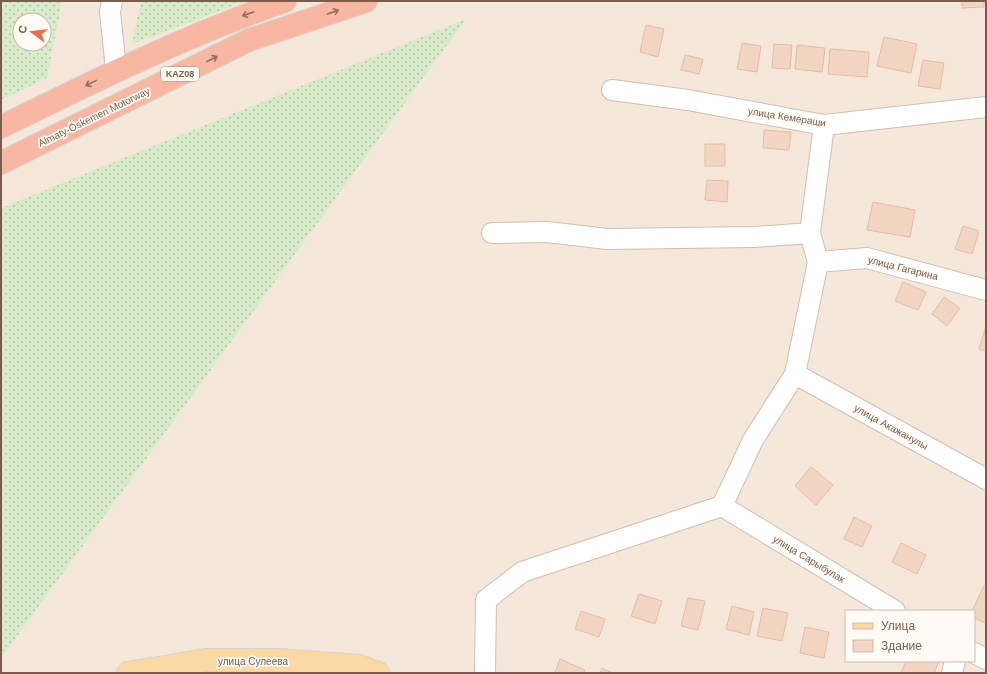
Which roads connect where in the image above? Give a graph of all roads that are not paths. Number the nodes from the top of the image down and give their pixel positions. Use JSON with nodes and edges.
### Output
{"nodes":[{"id":1,"x":112,"y":1,"type":"edge"},
{"id":2,"x":285,"y":1,"type":"edge"},
{"id":3,"x":366,"y":1,"type":"edge"},
{"id":4,"x":116,"y":70,"type":"junction"},
{"id":5,"x":612,"y":90,"type":"dead end"},
{"id":6,"x":130,"y":99,"type":"junction"},
{"id":7,"x":986,"y":108,"type":"edge"},
{"id":8,"x":824,"y":125,"type":"junction"},
{"id":9,"x":1,"y":127,"type":"edge"},
{"id":10,"x":1,"y":163,"type":"edge"},
{"id":11,"x":492,"y":233,"type":"dead end"},
{"id":12,"x":810,"y":233,"type":"junction"},
{"id":13,"x":818,"y":262,"type":"junction"},
{"id":14,"x":986,"y":290,"type":"edge"},
{"id":15,"x":795,"y":374,"type":"junction"},
{"id":16,"x":986,"y":479,"type":"edge"},
{"id":17,"x":722,"y":506,"type":"junction"},
{"id":18,"x":893,"y":610,"type":"edge"},
{"id":19,"x":975,"y":654,"type":"edge"},
{"id":20,"x":986,"y":659,"type":"edge"},
{"id":21,"x":955,"y":662,"type":"edge"},
{"id":22,"x":128,"y":673,"type":"edge"},
{"id":23,"x":378,"y":673,"type":"edge"},
{"id":24,"x":485,"y":673,"type":"edge"},
{"id":25,"x":952,"y":673,"type":"edge"}],
"edges":[{"from":1,"to":4,"type":"street"},
{"from":2,"to":4,"type":"highway","number":"KAZ08","one_way":true},
{"from":6,"to":3,"type":"highway","name":"Almaty-Öskemen Motorway","number":"KAZ08","one_way":true},
{"from":4,"to":6,"type":"highway"},
{"from":4,"to":9,"type":"highway","number":"KAZ08","one_way":true},
{"from":5,"to":8,"type":"street","name":"улица Кемераши"},
{"from":6,"to":10,"type":"highway","name":"Almaty-Öskemen Motorway","number":"KAZ08"},
{"from":7,"to":8,"type":"street","name":"улица Кемераши"},
{"from":8,"to":12,"type":"street"},
{"from":11,"to":12,"type":"street"},
{"from":12,"to":13,"type":"street"},
{"from":13,"to":14,"type":"street","name":"улица Гагарина"},
{"from":13,"to":15,"type":"street"},
{"from":15,"to":16,"type":"street","name":"улица Акажанулы"},
{"from":15,"to":17,"type":"street"},
{"from":17,"to":18,"type":"street","name":"улица Сарыбулак"},
{"from":17,"to":24,"type":"street"},
{"from":19,"to":20,"type":"street"},
{"from":21,"to":25,"type":"street"},
{"from":22,"to":23,"type":"main road","name":"улица Сулеева"}]}
